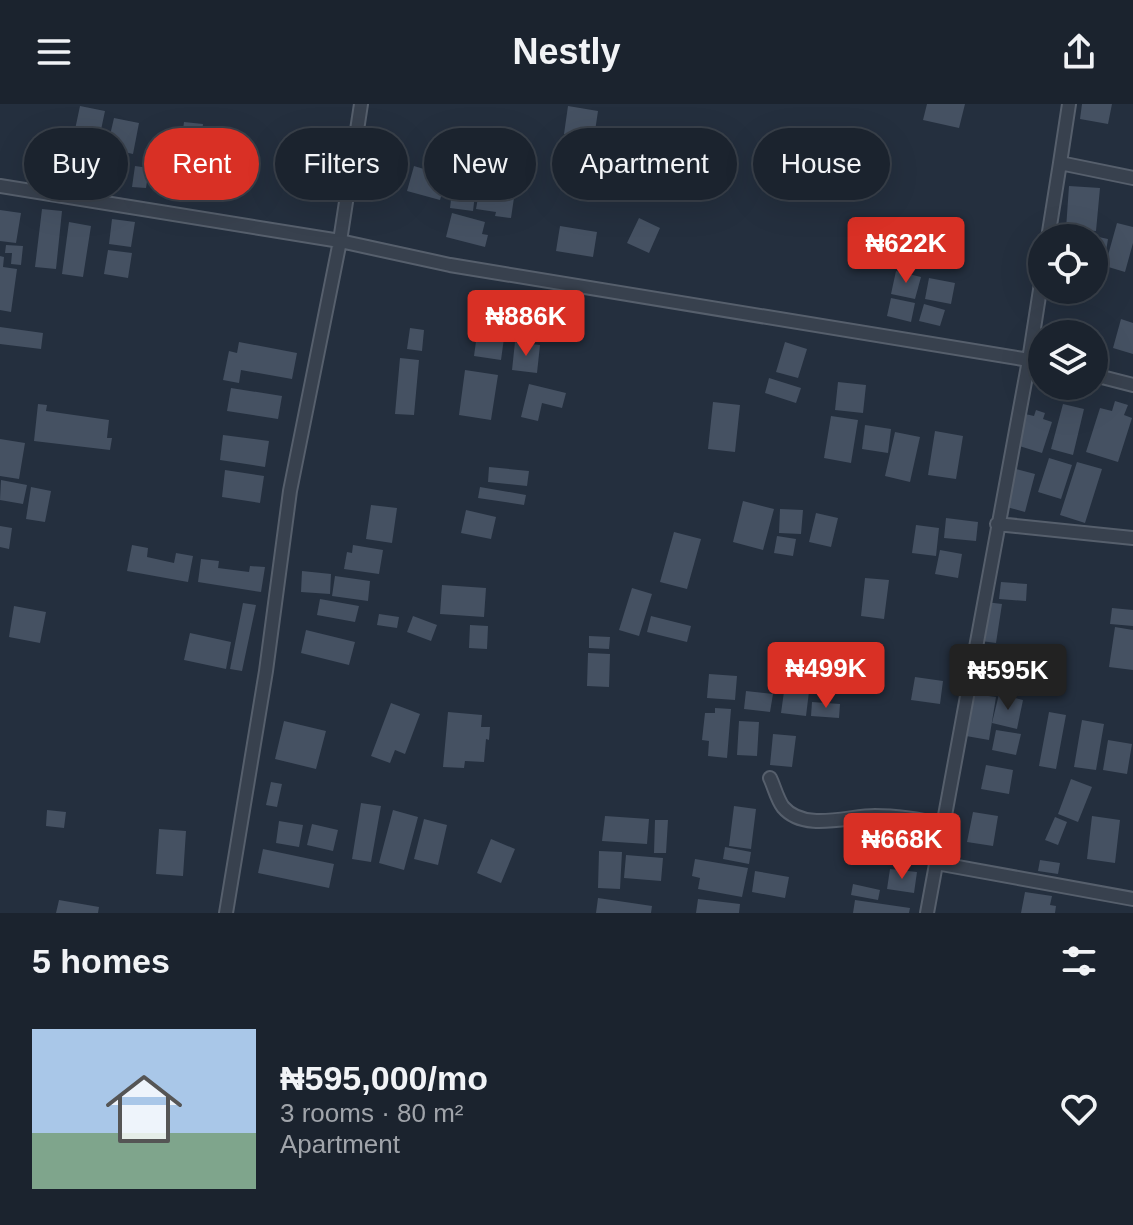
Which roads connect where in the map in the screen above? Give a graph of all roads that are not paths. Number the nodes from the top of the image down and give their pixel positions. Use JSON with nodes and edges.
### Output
{"nodes":[{"id":1,"x":361,"y":104,"type":"edge"},
{"id":2,"x":1069,"y":104,"type":"edge"},
{"id":3,"x":1060,"y":163,"type":"junction"},
{"id":4,"x":1133,"y":178,"type":"edge"},
{"id":5,"x":0,"y":186,"type":"edge"},
{"id":6,"x":1050,"y":224,"type":"edge"},
{"id":7,"x":340,"y":241,"type":"junction"},
{"id":8,"x":1028,"y":360,"type":"edge"},
{"id":9,"x":1108,"y":379,"type":"edge"},
{"id":10,"x":1133,"y":385,"type":"edge"},
{"id":11,"x":1028,"y":394,"type":"edge"},
{"id":12,"x":997,"y":524,"type":"junction"},
{"id":13,"x":1133,"y":538,"type":"edge"},
{"id":14,"x":770,"y":778,"type":"dead end"},
{"id":15,"x":945,"y":825,"type":"junction"},
{"id":16,"x":936,"y":863,"type":"junction"},
{"id":17,"x":1133,"y":899,"type":"edge"},
{"id":18,"x":226,"y":913,"type":"edge"},
{"id":19,"x":927,"y":913,"type":"edge"}],
"edges":[{"from":1,"to":7,"type":"street"},
{"from":2,"to":3,"type":"street"},
{"from":3,"to":4,"type":"street"},
{"from":3,"to":6,"type":"street"},
{"from":5,"to":7,"type":"street"},
{"from":7,"to":8,"type":"street"},
{"from":7,"to":18,"type":"street"},
{"from":9,"to":10,"type":"street"},
{"from":11,"to":12,"type":"street"},
{"from":12,"to":13,"type":"street"},
{"from":12,"to":15,"type":"street"},
{"from":14,"to":15,"type":"street"},
{"from":15,"to":16,"type":"street"},
{"from":16,"to":17,"type":"street"},
{"from":16,"to":19,"type":"street"}]}
